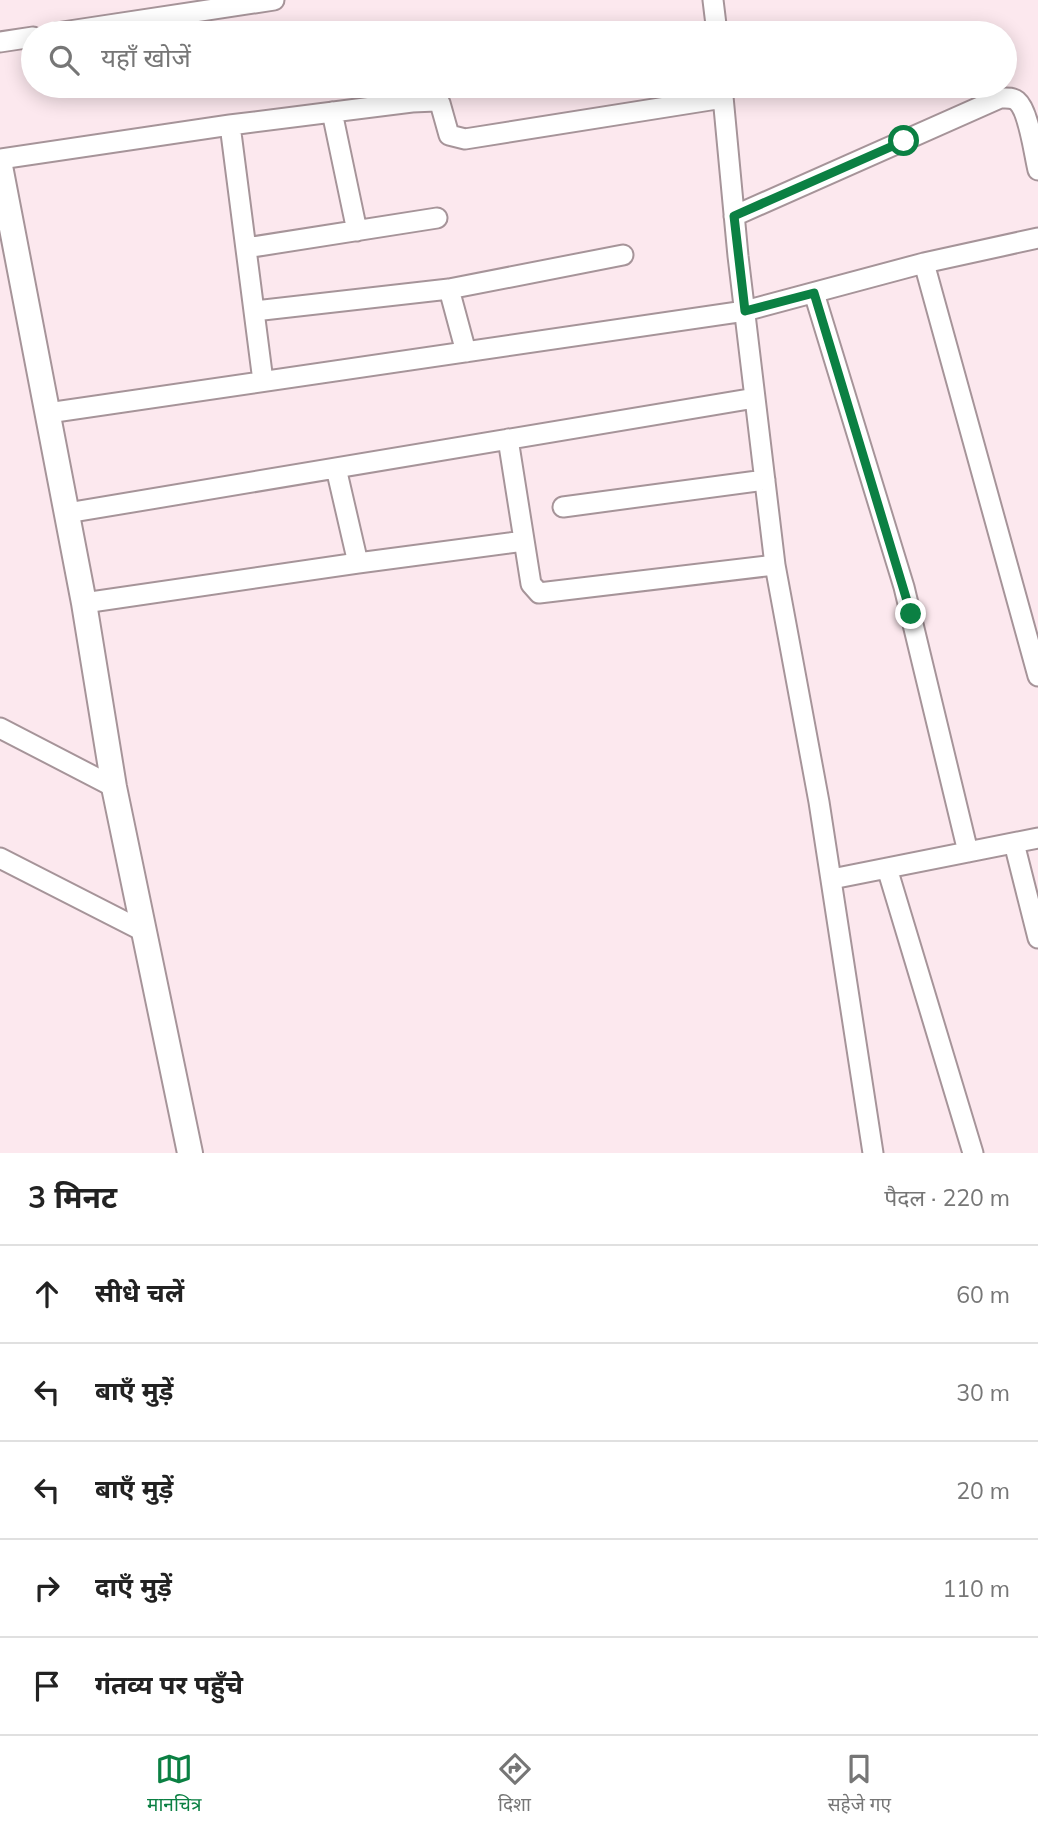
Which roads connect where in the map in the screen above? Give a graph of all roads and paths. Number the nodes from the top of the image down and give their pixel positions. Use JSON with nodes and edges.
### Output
{"nodes":[{"id":1,"x":274,"y":0,"type":"edge"},
{"id":2,"x":713,"y":0,"type":"edge"},
{"id":3,"x":135,"y":21,"type":"edge"},
{"id":4,"x":716,"y":21,"type":"edge"},
{"id":5,"x":21,"y":39,"type":"edge"},
{"id":6,"x":0,"y":42,"type":"edge"},
{"id":7,"x":689,"y":98,"type":"edge"},
{"id":8,"x":723,"y":98,"type":"edge"},
{"id":9,"x":332,"y":112,"type":"junction"},
{"id":10,"x":230,"y":125,"type":"junction"},
{"id":11,"x":0,"y":159,"type":"edge"},
{"id":12,"x":0,"y":166,"type":"edge"},
{"id":13,"x":1038,"y":170,"type":"edge"},
{"id":14,"x":734,"y":216,"type":"junction"},
{"id":15,"x":437,"y":218,"type":"dead end"},
{"id":16,"x":357,"y":231,"type":"junction"},
{"id":17,"x":1038,"y":238,"type":"edge"},
{"id":18,"x":246,"y":248,"type":"junction"},
{"id":19,"x":623,"y":255,"type":"dead end"},
{"id":20,"x":924,"y":263,"type":"junction"},
{"id":21,"x":449,"y":289,"type":"junction"},
{"id":22,"x":814,"y":293,"type":"junction"},
{"id":23,"x":254,"y":311,"type":"junction"},
{"id":24,"x":745,"y":311,"type":"junction"},
{"id":25,"x":466,"y":352,"type":"junction"},
{"id":26,"x":263,"y":382,"type":"junction"},
{"id":27,"x":755,"y":398,"type":"junction"},
{"id":28,"x":48,"y":413,"type":"junction"},
{"id":29,"x":508,"y":439,"type":"junction"},
{"id":30,"x":336,"y":468,"type":"junction"},
{"id":31,"x":765,"y":480,"type":"junction"},
{"id":32,"x":563,"y":507,"type":"dead end"},
{"id":33,"x":67,"y":513,"type":"junction"},
{"id":34,"x":524,"y":541,"type":"junction"},
{"id":35,"x":358,"y":563,"type":"junction"},
{"id":36,"x":775,"y":565,"type":"junction"},
{"id":37,"x":84,"y":603,"type":"junction"},
{"id":38,"x":1038,"y":676,"type":"edge"},
{"id":39,"x":0,"y":727,"type":"edge"},
{"id":40,"x":114,"y":787,"type":"junction"},
{"id":41,"x":1038,"y":838,"type":"edge"},
{"id":42,"x":1014,"y":843,"type":"junction"},
{"id":43,"x":968,"y":852,"type":"junction"},
{"id":44,"x":0,"y":859,"type":"edge"},
{"id":45,"x":887,"y":869,"type":"junction"},
{"id":46,"x":832,"y":879,"type":"junction"},
{"id":47,"x":143,"y":931,"type":"junction"},
{"id":48,"x":1038,"y":938,"type":"edge"},
{"id":49,"x":190,"y":1153,"type":"edge"},
{"id":50,"x":873,"y":1153,"type":"edge"},
{"id":51,"x":973,"y":1153,"type":"edge"}],
"edges":[{"from":1,"to":3,"type":"street"},
{"from":2,"to":4,"type":"street"},
{"from":5,"to":6,"type":"street"},
{"from":7,"to":9,"type":"street"},
{"from":8,"to":14,"type":"street"},
{"from":9,"to":10,"type":"street"},
{"from":9,"to":16,"type":"street"},
{"from":10,"to":11,"type":"street"},
{"from":10,"to":18,"type":"street"},
{"from":12,"to":28,"type":"street"},
{"from":13,"to":14,"type":"street"},
{"from":14,"to":24,"type":"street"},
{"from":15,"to":16,"type":"street"},
{"from":16,"to":18,"type":"street"},
{"from":17,"to":20,"type":"street"},
{"from":18,"to":23,"type":"street"},
{"from":19,"to":21,"type":"street"},
{"from":20,"to":22,"type":"street"},
{"from":20,"to":38,"type":"street"},
{"from":21,"to":23,"type":"street"},
{"from":21,"to":25,"type":"street"},
{"from":22,"to":24,"type":"street"},
{"from":22,"to":43,"type":"street"},
{"from":23,"to":26,"type":"street"},
{"from":24,"to":25,"type":"street"},
{"from":24,"to":27,"type":"street"},
{"from":25,"to":26,"type":"street"},
{"from":26,"to":28,"type":"street"},
{"from":27,"to":29,"type":"street"},
{"from":27,"to":31,"type":"street"},
{"from":28,"to":33,"type":"street"},
{"from":29,"to":30,"type":"street"},
{"from":29,"to":34,"type":"street"},
{"from":30,"to":33,"type":"street"},
{"from":30,"to":35,"type":"street"},
{"from":31,"to":32,"type":"street"},
{"from":31,"to":36,"type":"street"},
{"from":33,"to":37,"type":"street"},
{"from":34,"to":35,"type":"street"},
{"from":34,"to":36,"type":"street"},
{"from":35,"to":37,"type":"street"},
{"from":36,"to":46,"type":"street"},
{"from":37,"to":40,"type":"street"},
{"from":39,"to":40,"type":"street"},
{"from":40,"to":47,"type":"street"},
{"from":41,"to":42,"type":"street"},
{"from":42,"to":43,"type":"street"},
{"from":42,"to":48,"type":"street"},
{"from":43,"to":45,"type":"street"},
{"from":44,"to":47,"type":"street"},
{"from":45,"to":46,"type":"street"},
{"from":45,"to":51,"type":"street"},
{"from":46,"to":50,"type":"street"},
{"from":47,"to":49,"type":"street"}]}
